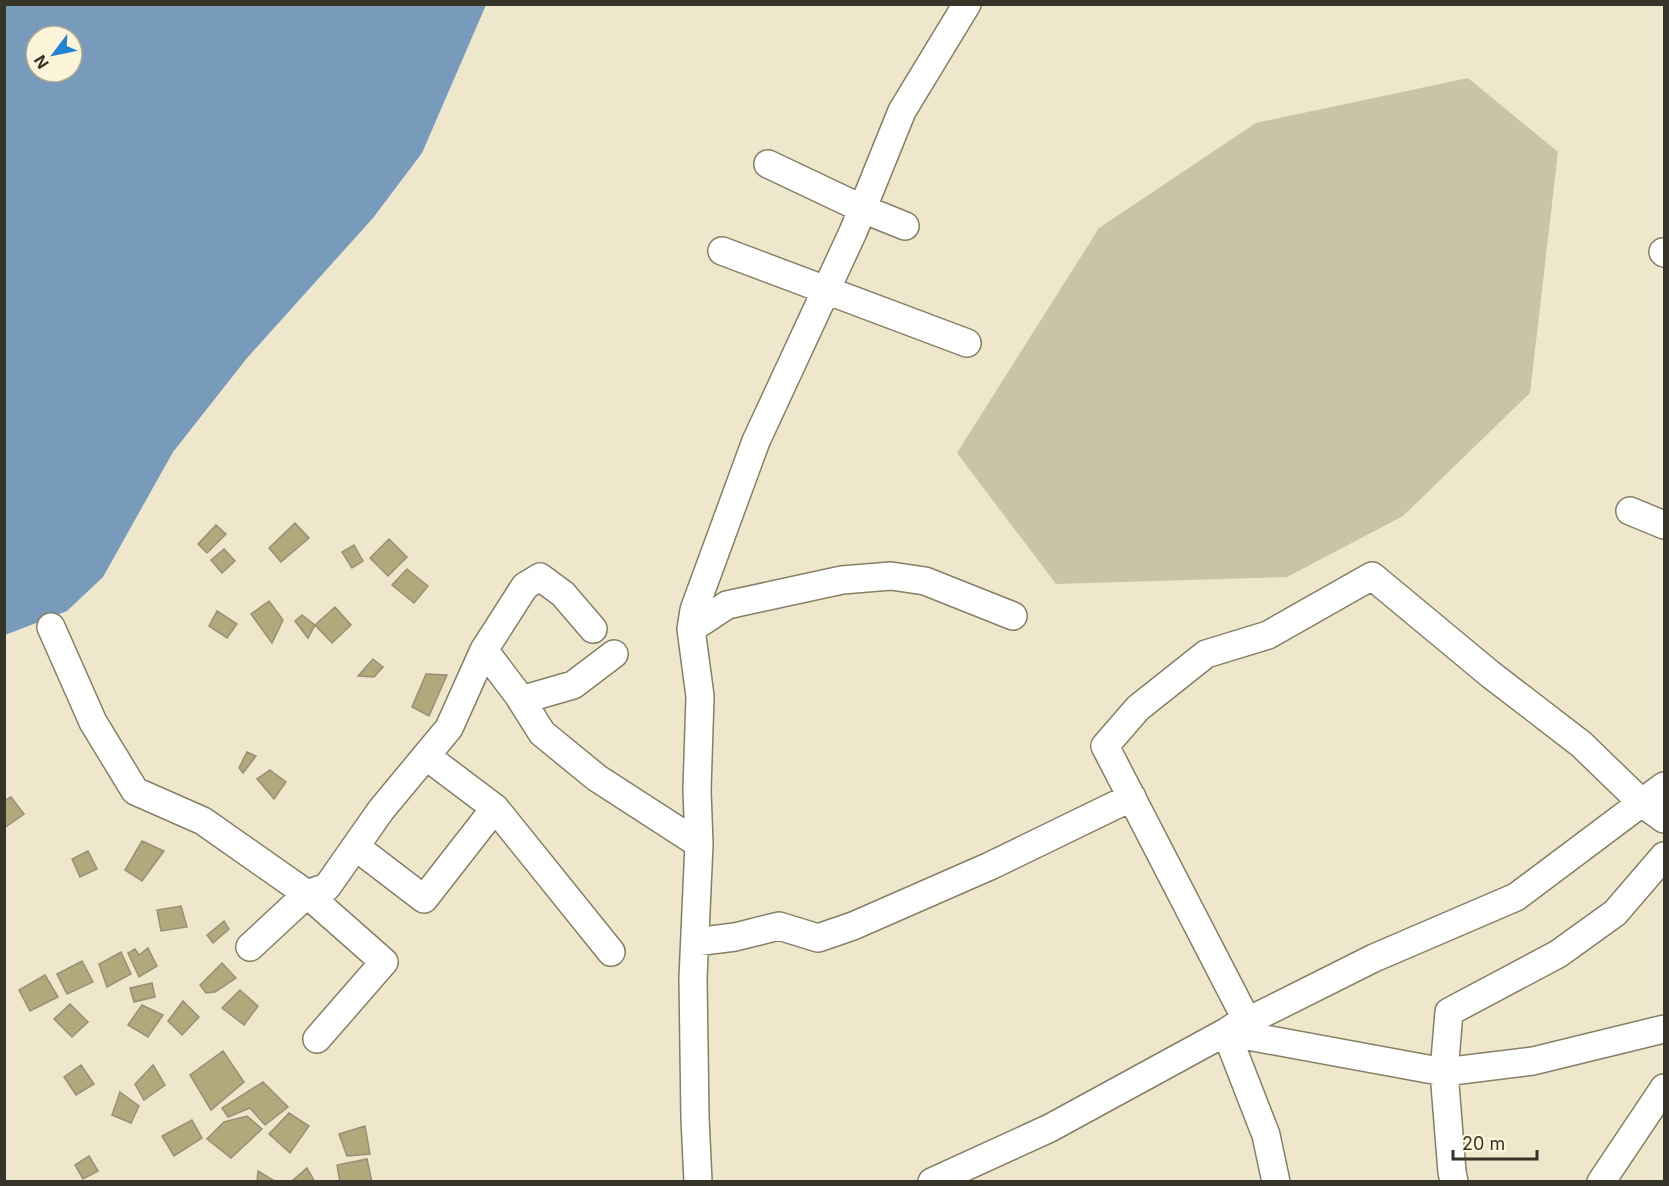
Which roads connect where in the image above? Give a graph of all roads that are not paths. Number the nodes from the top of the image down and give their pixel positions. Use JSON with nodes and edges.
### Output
{"nodes":[{"id":1,"x":967,"y":4,"type":"edge"},
{"id":2,"x":768,"y":164,"type":"dead end"},
{"id":3,"x":863,"y":209,"type":"junction"},
{"id":4,"x":905,"y":226,"type":"dead end"},
{"id":5,"x":722,"y":251,"type":"dead end"},
{"id":6,"x":826,"y":290,"type":"junction"},
{"id":7,"x":967,"y":343,"type":"dead end"},
{"id":8,"x":1630,"y":511,"type":"dead end"},
{"id":9,"x":1665,"y":525,"type":"edge"},
{"id":10,"x":1013,"y":616,"type":"dead end"},
{"id":11,"x":51,"y":627,"type":"dead end"},
{"id":12,"x":593,"y":629,"type":"dead end"},
{"id":13,"x":691,"y":629,"type":"junction"},
{"id":14,"x":484,"y":650,"type":"junction"},
{"id":15,"x":614,"y":654,"type":"dead end"},
{"id":16,"x":521,"y":700,"type":"junction"},
{"id":17,"x":426,"y":756,"type":"junction"},
{"id":18,"x":1665,"y":786,"type":"edge"},
{"id":19,"x":1132,"y":797,"type":"junction"},
{"id":20,"x":1642,"y":803,"type":"junction"},
{"id":21,"x":495,"y":808,"type":"junction"},
{"id":22,"x":1665,"y":819,"type":"edge"},
{"id":23,"x":699,"y":844,"type":"junction"},
{"id":24,"x":356,"y":847,"type":"junction"},
{"id":25,"x":1665,"y":856,"type":"edge"},
{"id":26,"x":307,"y":894,"type":"junction"},
{"id":27,"x":695,"y":942,"type":"junction"},
{"id":28,"x":250,"y":947,"type":"dead end"},
{"id":29,"x":611,"y":952,"type":"dead end"},
{"id":30,"x":1665,"y":1029,"type":"edge"},
{"id":31,"x":1226,"y":1032,"type":"junction"},
{"id":32,"x":317,"y":1039,"type":"dead end"},
{"id":33,"x":1444,"y":1072,"type":"junction"},
{"id":34,"x":1665,"y":1088,"type":"edge"},
{"id":35,"x":1050,"y":1128,"type":"junction"},
{"id":36,"x":698,"y":1182,"type":"edge"},
{"id":37,"x":932,"y":1182,"type":"edge"},
{"id":38,"x":975,"y":1182,"type":"edge"},
{"id":39,"x":1276,"y":1182,"type":"edge"},
{"id":40,"x":1454,"y":1182,"type":"edge"},
{"id":41,"x":1601,"y":1182,"type":"edge"}],
"edges":[{"from":1,"to":3,"type":"street"},
{"from":2,"to":3,"type":"street"},
{"from":3,"to":4,"type":"street"},
{"from":3,"to":6,"type":"street"},
{"from":5,"to":6,"type":"street"},
{"from":6,"to":7,"type":"street"},
{"from":6,"to":13,"type":"street"},
{"from":8,"to":9,"type":"street"},
{"from":10,"to":13,"type":"street"},
{"from":11,"to":26,"type":"street"},
{"from":12,"to":14,"type":"street"},
{"from":13,"to":23,"type":"street"},
{"from":14,"to":16,"type":"street"},
{"from":14,"to":17,"type":"street"},
{"from":15,"to":16,"type":"street"},
{"from":16,"to":23,"type":"street"},
{"from":17,"to":21,"type":"street"},
{"from":17,"to":24,"type":"street"},
{"from":18,"to":20,"type":"street"},
{"from":19,"to":20,"type":"street"},
{"from":19,"to":27,"type":"street"},
{"from":19,"to":31,"type":"street"},
{"from":20,"to":22,"type":"street"},
{"from":20,"to":31,"type":"street"},
{"from":21,"to":24,"type":"street"},
{"from":21,"to":29,"type":"street"},
{"from":23,"to":27,"type":"street"},
{"from":24,"to":26,"type":"street"},
{"from":25,"to":33,"type":"street"},
{"from":26,"to":28,"type":"street"},
{"from":26,"to":32,"type":"street"},
{"from":27,"to":36,"type":"street"},
{"from":30,"to":33,"type":"street"},
{"from":31,"to":33,"type":"street"},
{"from":31,"to":35,"type":"street"},
{"from":31,"to":39,"type":"street"},
{"from":33,"to":40,"type":"street"},
{"from":34,"to":41,"type":"street"},
{"from":35,"to":37,"type":"street"},
{"from":35,"to":38,"type":"street"}]}
